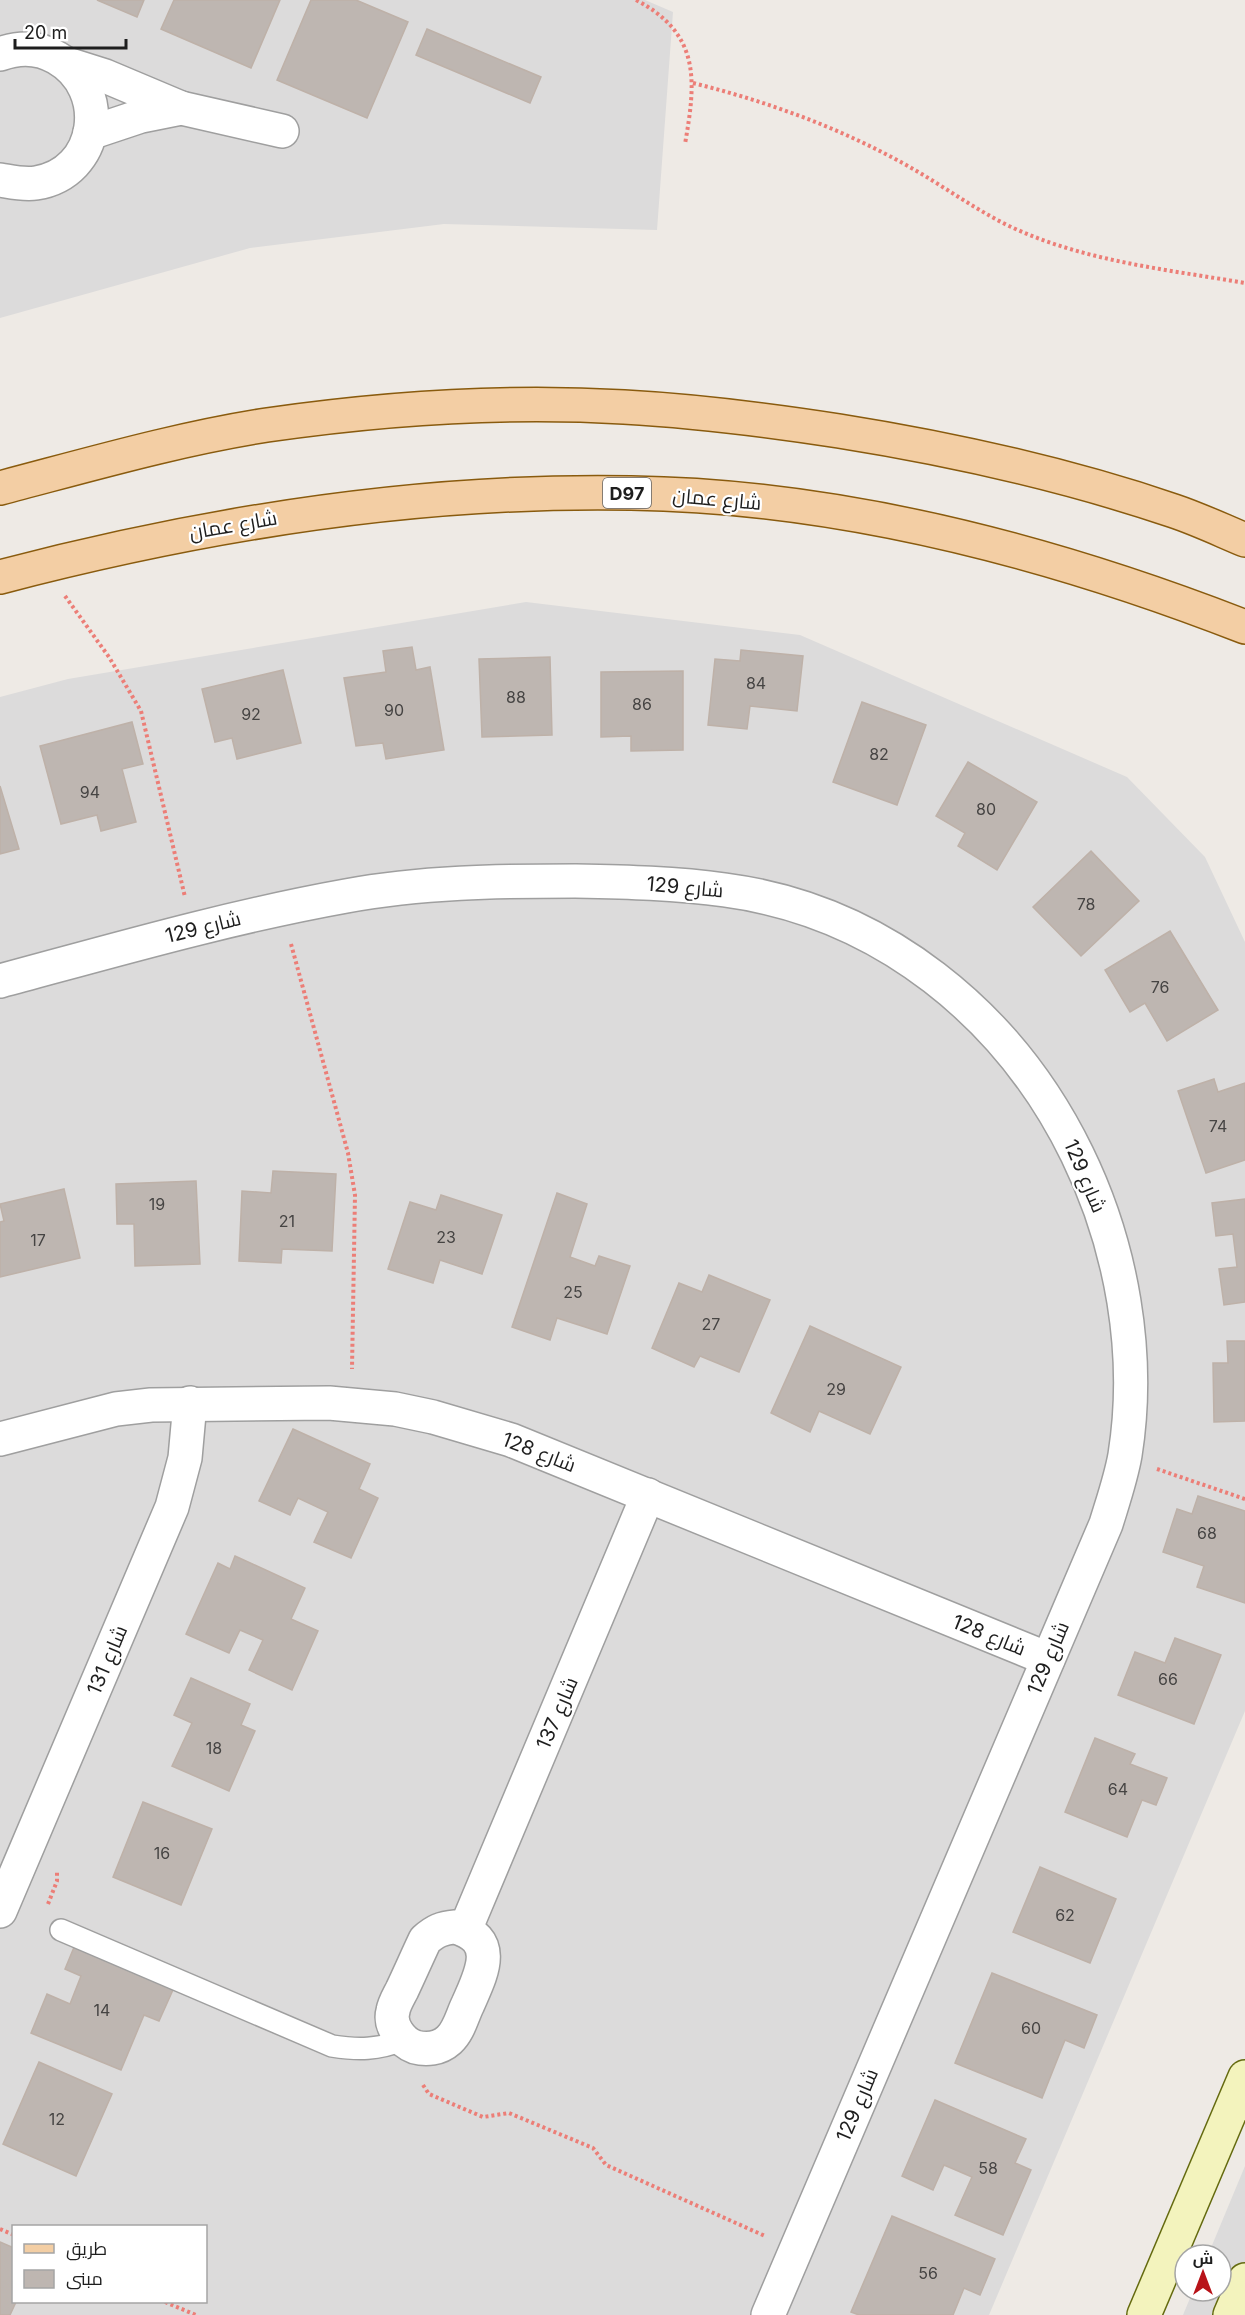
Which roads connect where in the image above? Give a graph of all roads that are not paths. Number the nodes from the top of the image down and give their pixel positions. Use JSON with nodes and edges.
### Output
{"nodes":[{"id":1,"x":9,"y":45,"type":"edge"},
{"id":2,"x":67,"y":63,"type":"junction"},
{"id":3,"x":181,"y":108,"type":"junction"},
{"id":4,"x":282,"y":131,"type":"dead end"},
{"id":5,"x":90,"y":133,"type":"junction"},
{"id":6,"x":6,"y":186,"type":"edge"},
{"id":7,"x":0,"y":488,"type":"edge"},
{"id":8,"x":1245,"y":540,"type":"edge"},
{"id":9,"x":0,"y":578,"type":"edge"},
{"id":10,"x":1245,"y":627,"type":"edge"},
{"id":11,"x":0,"y":981,"type":"edge"},
{"id":12,"x":190,"y":1403,"type":"junction"},
{"id":13,"x":0,"y":1439,"type":"edge"},
{"id":14,"x":648,"y":1495,"type":"junction"},
{"id":15,"x":1048,"y":1659,"type":"junction"},
{"id":16,"x":0,"y":1911,"type":"edge"},
{"id":17,"x":61,"y":1930,"type":"dead end"},
{"id":18,"x":465,"y":1930,"type":"junction"},
{"id":19,"x":413,"y":2044,"type":"junction"},
{"id":20,"x":1245,"y":2077,"type":"edge"},
{"id":21,"x":1245,"y":2280,"type":"edge"},
{"id":22,"x":768,"y":2315,"type":"edge"},
{"id":23,"x":1144,"y":2315,"type":"edge"},
{"id":24,"x":1230,"y":2315,"type":"edge"}],
"edges":[{"from":1,"to":2,"type":"street"},
{"from":2,"to":3,"type":"street"},
{"from":2,"to":5,"type":"street"},
{"from":3,"to":4,"type":"street"},
{"from":3,"to":5,"type":"street"},
{"from":5,"to":6,"type":"street"},
{"from":7,"to":8,"type":"main road"},
{"from":9,"to":10,"type":"main road","name":"شارع عمان","number":"D97"},
{"from":11,"to":15,"type":"street","name":"شارع 129"},
{"from":12,"to":13,"type":"street","name":"شارع 128"},
{"from":12,"to":14,"type":"street","name":"شارع 128"},
{"from":12,"to":16,"type":"street","name":"شارع 131"},
{"from":14,"to":15,"type":"street","name":"شارع 128"},
{"from":14,"to":18,"type":"street","name":"شارع 137"},
{"from":15,"to":22,"type":"street","name":"شارع 129"},
{"from":17,"to":19,"type":"lane"},
{"from":18,"to":19,"type":"street"},
{"from":18,"to":19,"type":"street"},
{"from":20,"to":23,"type":"main road"},
{"from":21,"to":24,"type":"main road"}]}
